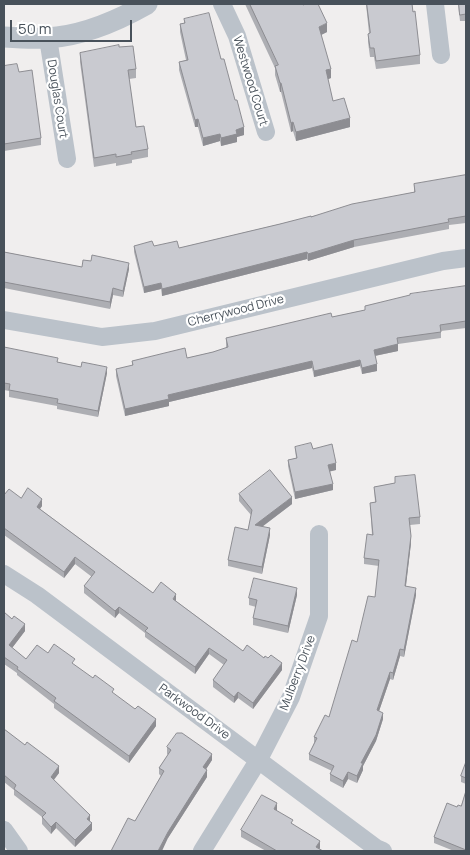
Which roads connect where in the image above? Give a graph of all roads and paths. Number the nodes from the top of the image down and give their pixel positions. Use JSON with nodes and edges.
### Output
{"nodes":[{"id":1,"x":147,"y":4,"type":"edge"},
{"id":2,"x":222,"y":4,"type":"edge"},
{"id":3,"x":435,"y":4,"type":"edge"},
{"id":4,"x":4,"y":37,"type":"edge"},
{"id":5,"x":48,"y":38,"type":"junction"},
{"id":6,"x":441,"y":55,"type":"dead end"},
{"id":7,"x":266,"y":132,"type":"dead end"},
{"id":8,"x":67,"y":159,"type":"dead end"},
{"id":9,"x":466,"y":258,"type":"edge"},
{"id":10,"x":4,"y":320,"type":"edge"},
{"id":11,"x":319,"y":534,"type":"dead end"},
{"id":12,"x":4,"y":574,"type":"edge"},
{"id":13,"x":259,"y":760,"type":"junction"},
{"id":14,"x":4,"y":830,"type":"edge"},
{"id":15,"x":19,"y":851,"type":"edge"},
{"id":16,"x":202,"y":851,"type":"edge"},
{"id":17,"x":383,"y":851,"type":"edge"}],
"edges":[{"from":1,"to":5,"type":"street"},
{"from":2,"to":7,"type":"street","name":"Westwood Court"},
{"from":3,"to":6,"type":"street"},
{"from":4,"to":5,"type":"street"},
{"from":5,"to":8,"type":"street","name":"Douglas Court"},
{"from":9,"to":10,"type":"street","name":"Cherrywood Drive"},
{"from":11,"to":13,"type":"street","name":"Mulberry Drive"},
{"from":12,"to":13,"type":"street","name":"Parkwood Drive"},
{"from":13,"to":16,"type":"street","name":"Mulberry Drive"},
{"from":13,"to":17,"type":"street","name":"Parkwood Drive"},
{"from":14,"to":15,"type":"street"}]}
